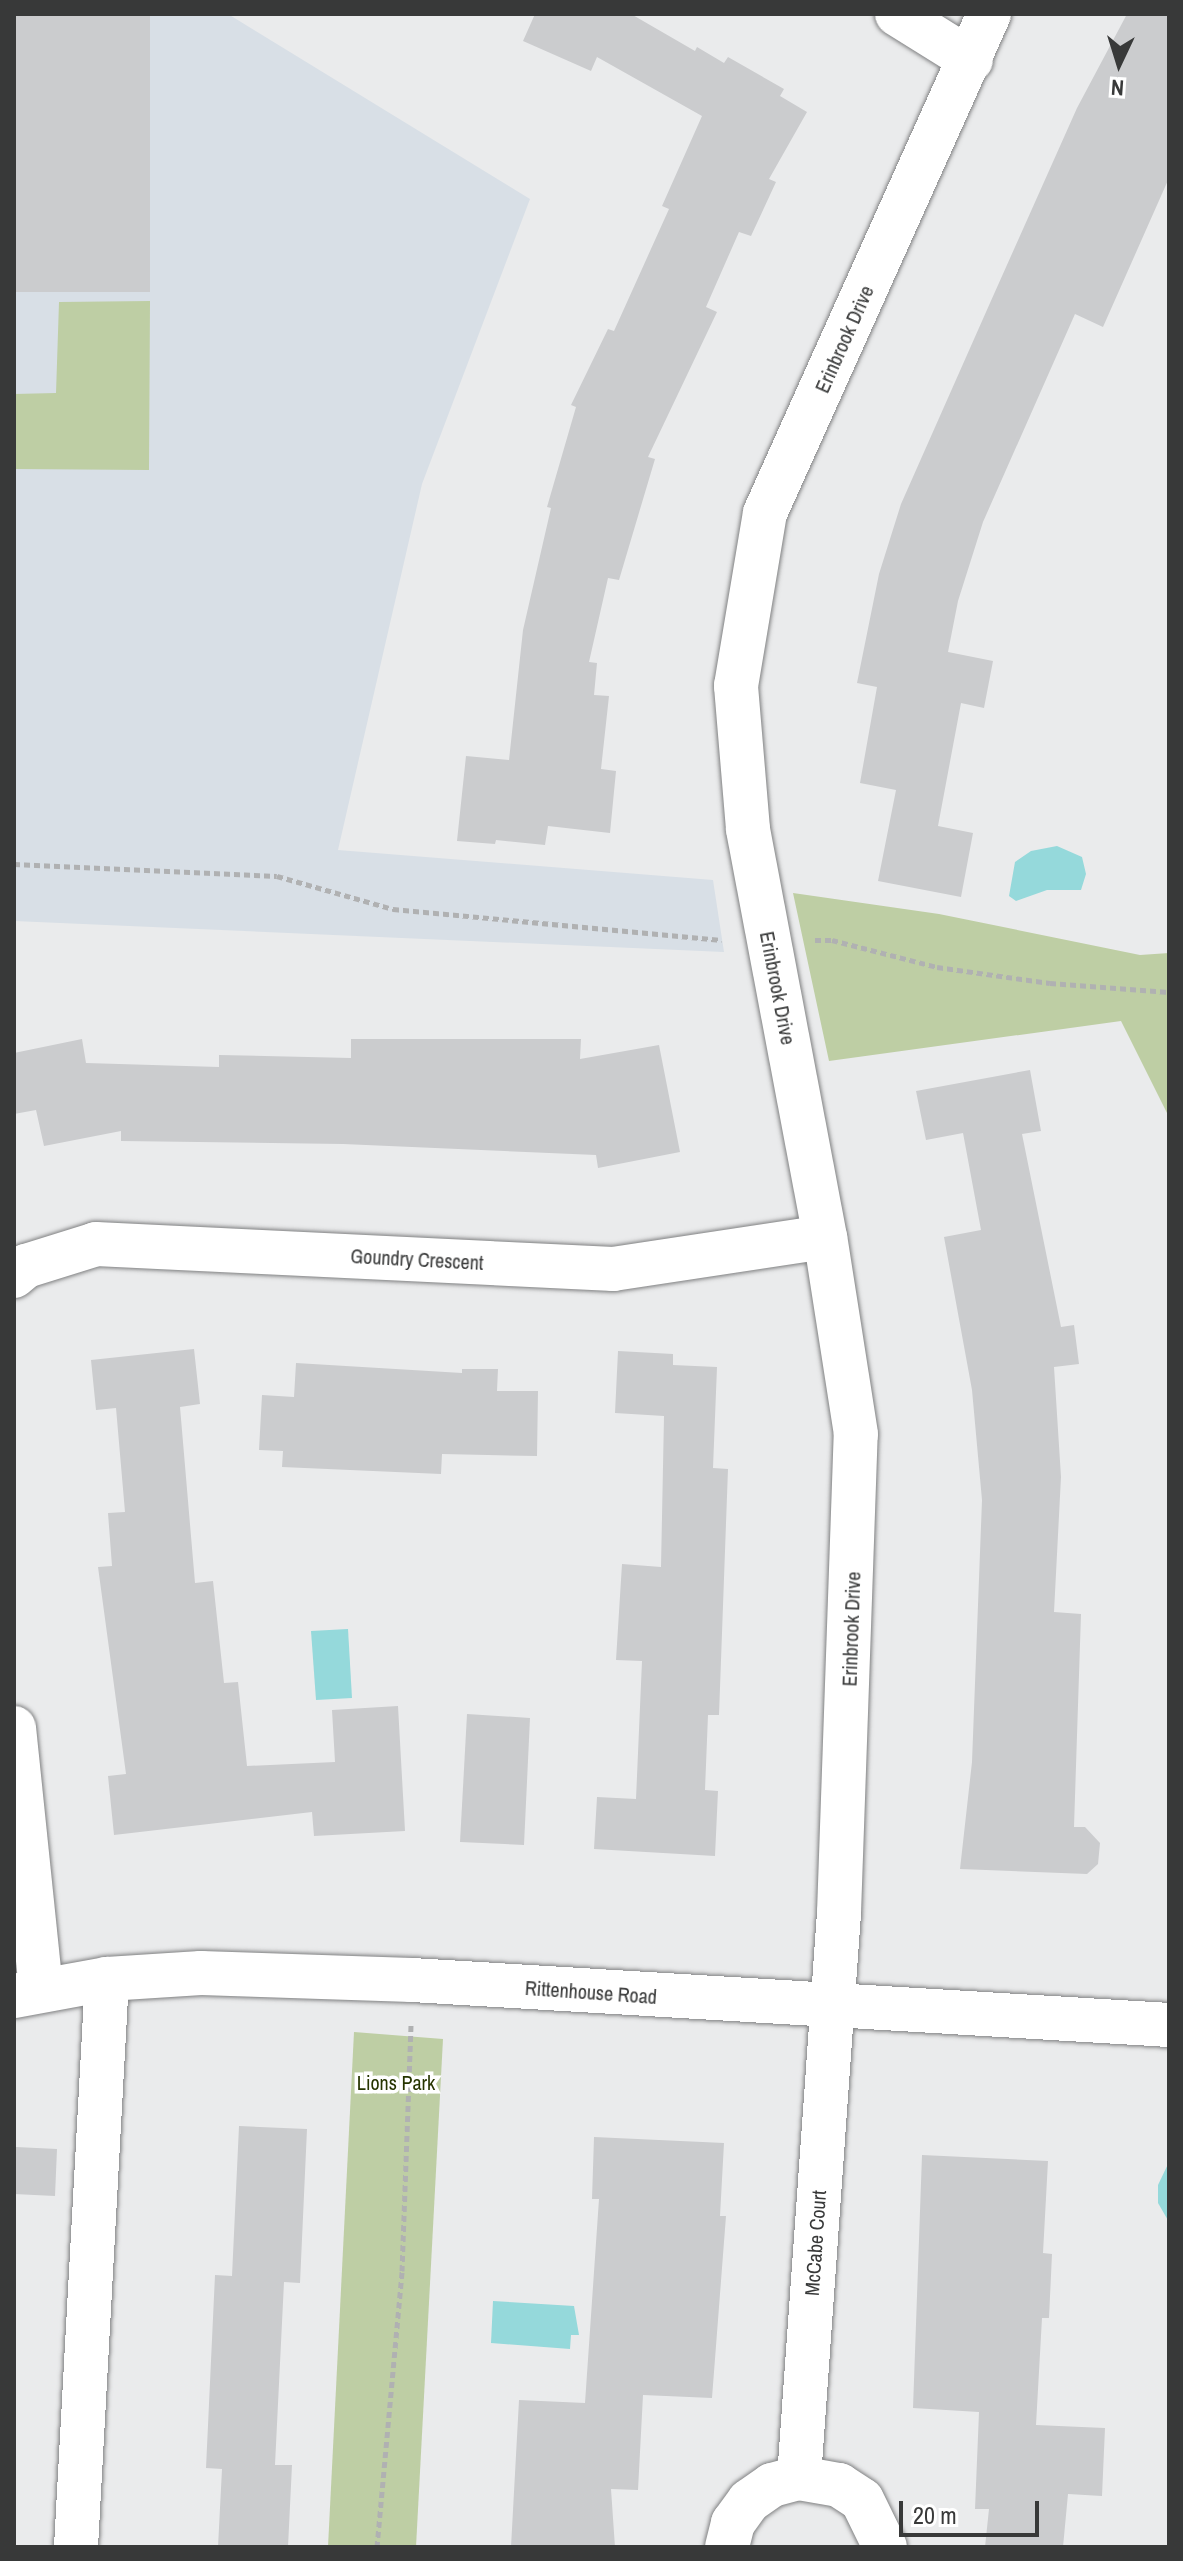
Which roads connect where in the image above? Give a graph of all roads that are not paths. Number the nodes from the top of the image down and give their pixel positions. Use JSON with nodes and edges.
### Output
{"nodes":[{"id":1,"x":897,"y":14,"type":"edge"},
{"id":2,"x":989,"y":14,"type":"edge"},
{"id":3,"x":971,"y":60,"type":"junction"},
{"id":4,"x":825,"y":1237,"type":"junction"},
{"id":5,"x":14,"y":1276,"type":"edge"},
{"id":6,"x":14,"y":1728,"type":"edge"},
{"id":7,"x":107,"y":1979,"type":"junction"},
{"id":8,"x":27,"y":1992,"type":"edge"},
{"id":9,"x":833,"y":2008,"type":"junction"},
{"id":10,"x":1169,"y":2025,"type":"edge"},
{"id":11,"x":799,"y":2478,"type":"junction"},
{"id":12,"x":76,"y":2547,"type":"edge"},
{"id":13,"x":727,"y":2547,"type":"edge"},
{"id":14,"x":885,"y":2547,"type":"edge"}],
"edges":[{"from":1,"to":3,"type":"street"},
{"from":2,"to":3,"type":"street","name":"Erinbrook Drive"},
{"from":3,"to":4,"type":"street","name":"Erinbrook Drive"},
{"from":4,"to":5,"type":"street","name":"Goundry Crescent"},
{"from":4,"to":9,"type":"street","name":"Erinbrook Drive"},
{"from":6,"to":8,"type":"street"},
{"from":7,"to":8,"type":"street","name":"Rittenhouse Road"},
{"from":7,"to":9,"type":"street","name":"Rittenhouse Road"},
{"from":7,"to":12,"type":"street"},
{"from":9,"to":10,"type":"street","name":"Rittenhouse Road"},
{"from":9,"to":11,"type":"street","name":"McCabe Court"},
{"from":11,"to":13,"type":"street"},
{"from":11,"to":14,"type":"street"}]}
